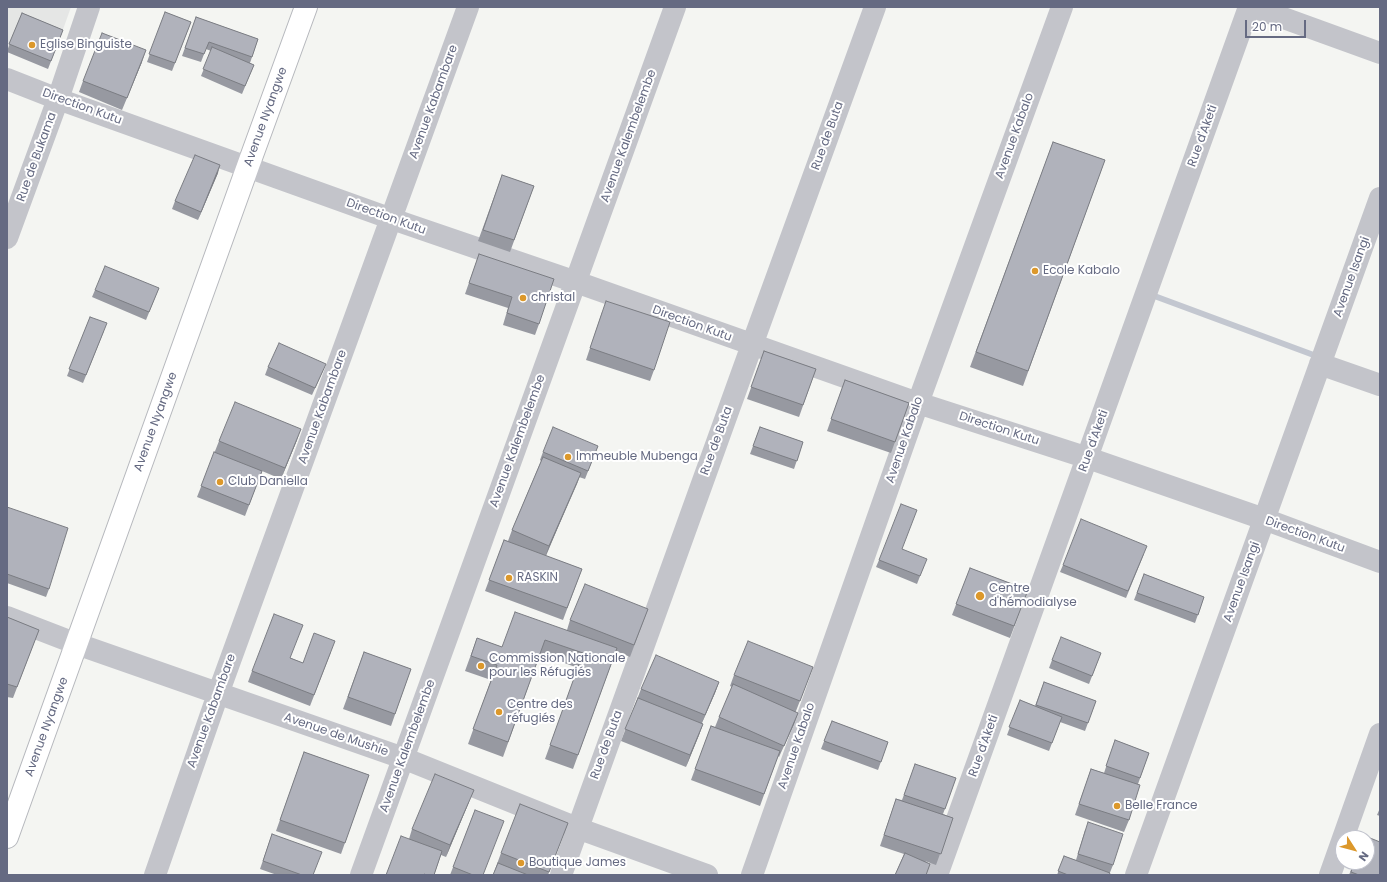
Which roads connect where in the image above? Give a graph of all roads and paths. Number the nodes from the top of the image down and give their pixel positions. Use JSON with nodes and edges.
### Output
{"nodes":[{"id":1,"x":89,"y":7,"type":"edge"},
{"id":2,"x":306,"y":7,"type":"edge"},
{"id":3,"x":468,"y":7,"type":"edge"},
{"id":4,"x":676,"y":7,"type":"edge"},
{"id":5,"x":875,"y":7,"type":"edge"},
{"id":6,"x":1062,"y":7,"type":"edge"},
{"id":7,"x":1249,"y":7,"type":"edge"},
{"id":8,"x":1252,"y":7,"type":"edge"},
{"id":9,"x":1380,"y":53,"type":"edge"},
{"id":10,"x":7,"y":78,"type":"edge"},
{"id":11,"x":58,"y":99,"type":"junction"},
{"id":12,"x":248,"y":166,"type":"junction"},
{"id":13,"x":1380,"y":198,"type":"edge"},
{"id":14,"x":392,"y":219,"type":"junction"},
{"id":15,"x":7,"y":238,"type":"edge"},
{"id":16,"x":576,"y":282,"type":"junction"},
{"id":17,"x":752,"y":345,"type":"junction"},
{"id":18,"x":1320,"y":364,"type":"junction"},
{"id":19,"x":1380,"y":385,"type":"edge"},
{"id":20,"x":918,"y":403,"type":"junction"},
{"id":21,"x":1088,"y":458,"type":"junction"},
{"id":22,"x":1264,"y":519,"type":"junction"},
{"id":23,"x":1380,"y":562,"type":"edge"},
{"id":24,"x":7,"y":617,"type":"edge"},
{"id":25,"x":77,"y":644,"type":"junction"},
{"id":26,"x":218,"y":694,"type":"junction"},
{"id":27,"x":1380,"y":734,"type":"edge"},
{"id":28,"x":403,"y":758,"type":"junction"},
{"id":29,"x":577,"y":828,"type":"junction"},
{"id":30,"x":7,"y":837,"type":"edge"},
{"id":31,"x":155,"y":875,"type":"edge"},
{"id":32,"x":361,"y":875,"type":"edge"},
{"id":33,"x":561,"y":875,"type":"edge"},
{"id":34,"x":707,"y":875,"type":"edge"},
{"id":35,"x":752,"y":875,"type":"edge"},
{"id":36,"x":937,"y":875,"type":"edge"},
{"id":37,"x":1136,"y":875,"type":"edge"},
{"id":38,"x":1330,"y":875,"type":"edge"}],
"edges":[{"from":1,"to":11,"type":"street","name":"Rue de Bukama"},
{"from":2,"to":12,"type":"main road","name":"Avenue Nyangwe"},
{"from":3,"to":14,"type":"street","name":"Avenue Kabambare"},
{"from":4,"to":16,"type":"street","name":"Avenue Kalembelembe"},
{"from":5,"to":17,"type":"street","name":"Rue de Buta"},
{"from":6,"to":20,"type":"street","name":"Avenue Kabalo"},
{"from":7,"to":21,"type":"street","name":"Rue d'Aketi"},
{"from":8,"to":9,"type":"street"},
{"from":10,"to":11,"type":"street","name":"Direction Kutu"},
{"from":11,"to":12,"type":"street","name":"Direction Kutu"},
{"from":11,"to":15,"type":"street","name":"Rue de Bukama"},
{"from":12,"to":14,"type":"street","name":"Direction Kutu"},
{"from":12,"to":25,"type":"main road","name":"Avenue Nyangwe"},
{"from":13,"to":18,"type":"street","name":"Avenue Isangi"},
{"from":14,"to":16,"type":"street","name":"Direction Kutu"},
{"from":14,"to":26,"type":"street","name":"Avenue Kabambare"},
{"from":16,"to":17,"type":"street","name":"Direction Kutu"},
{"from":16,"to":28,"type":"street","name":"Avenue Kalembelembe"},
{"from":17,"to":20,"type":"street","name":"Direction Kutu"},
{"from":17,"to":29,"type":"street","name":"Rue de Buta"},
{"from":18,"to":19,"type":"street"},
{"from":18,"to":22,"type":"street","name":"Avenue Isangi"},
{"from":20,"to":21,"type":"street","name":"Direction Kutu"},
{"from":20,"to":35,"type":"street","name":"Avenue Kabalo"},
{"from":21,"to":22,"type":"street","name":"Direction Kutu"},
{"from":21,"to":36,"type":"street","name":"Rue d'Aketi"},
{"from":22,"to":23,"type":"street","name":"Direction Kutu"},
{"from":22,"to":37,"type":"street","name":"Avenue Isangi"},
{"from":24,"to":25,"type":"street","name":"Avenue de Mushie"},
{"from":25,"to":26,"type":"street","name":"Avenue de Mushie"},
{"from":25,"to":30,"type":"main road","name":"Avenue Nyangwe"},
{"from":26,"to":28,"type":"street","name":"Avenue de Mushie"},
{"from":26,"to":31,"type":"street","name":"Avenue Kabambare"},
{"from":27,"to":38,"type":"street"},
{"from":28,"to":29,"type":"street","name":"Avenue de Mushie"},
{"from":28,"to":32,"type":"street","name":"Avenue Kalembelembe"},
{"from":29,"to":33,"type":"street","name":"Rue de Buta"},
{"from":29,"to":34,"type":"street","name":"Avenue de Mushie"}]}
